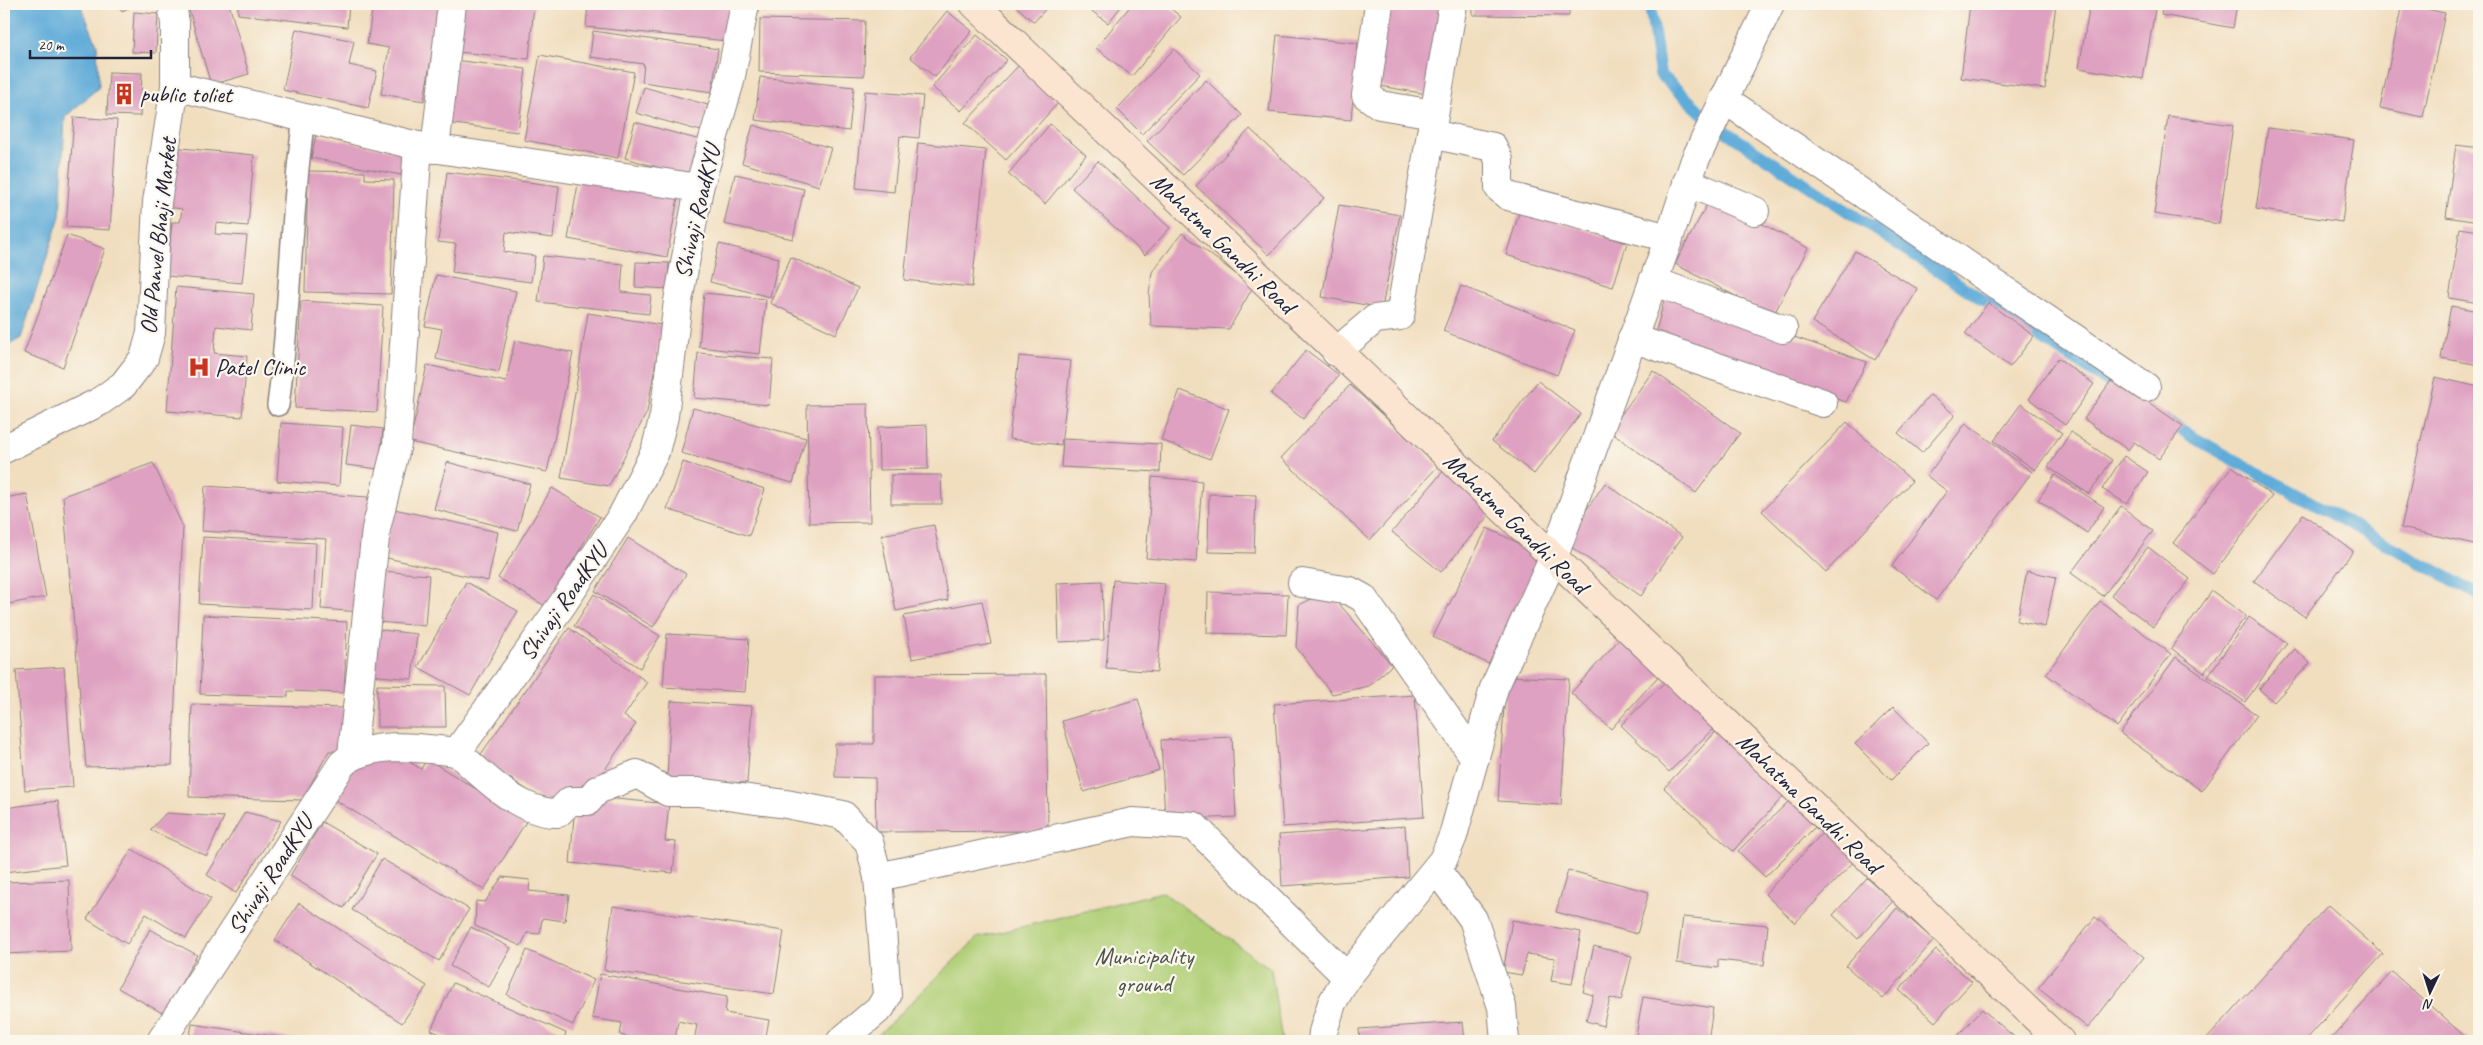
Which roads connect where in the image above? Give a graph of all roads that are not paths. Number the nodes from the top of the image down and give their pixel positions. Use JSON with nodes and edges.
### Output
{"nodes":[{"id":1,"x":172,"y":4,"type":"edge"},
{"id":2,"x":452,"y":4,"type":"edge"},
{"id":3,"x":744,"y":4,"type":"edge"},
{"id":4,"x":974,"y":4,"type":"edge"},
{"id":5,"x":1379,"y":4,"type":"edge"},
{"id":6,"x":1453,"y":4,"type":"edge"},
{"id":7,"x":1770,"y":4,"type":"edge"},
{"id":8,"x":176,"y":86,"type":"junction"},
{"id":9,"x":1724,"y":99,"type":"junction"},
{"id":10,"x":304,"y":118,"type":"junction"},
{"id":11,"x":1433,"y":124,"type":"junction"},
{"id":12,"x":427,"y":147,"type":"junction"},
{"id":13,"x":1687,"y":182,"type":"junction"},
{"id":14,"x":699,"y":188,"type":"junction"},
{"id":15,"x":1755,"y":211,"type":"dead end"},
{"id":16,"x":1669,"y":238,"type":"junction"},
{"id":17,"x":1653,"y":281,"type":"junction"},
{"id":18,"x":1783,"y":329,"type":"dead end"},
{"id":19,"x":1632,"y":338,"type":"junction"},
{"id":20,"x":1336,"y":352,"type":"junction"},
{"id":21,"x":2146,"y":387,"type":"dead end"},
{"id":22,"x":1823,"y":403,"type":"dead end"},
{"id":23,"x":278,"y":406,"type":"dead end"},
{"id":24,"x":4,"y":449,"type":"edge"},
{"id":25,"x":1553,"y":558,"type":"junction"},
{"id":26,"x":1302,"y":583,"type":"dead end"},
{"id":27,"x":457,"y":752,"type":"junction"},
{"id":28,"x":352,"y":755,"type":"junction"},
{"id":29,"x":1475,"y":758,"type":"junction"},
{"id":30,"x":1436,"y":869,"type":"junction"},
{"id":31,"x":878,"y":877,"type":"junction"},
{"id":32,"x":1347,"y":977,"type":"junction"},
{"id":33,"x":161,"y":1041,"type":"edge"},
{"id":34,"x":841,"y":1041,"type":"edge"},
{"id":35,"x":1322,"y":1041,"type":"edge"},
{"id":36,"x":1506,"y":1041,"type":"edge"},
{"id":37,"x":2060,"y":1041,"type":"edge"}],
"edges":[{"from":1,"to":8,"type":"street","name":"Old Panvel Bhaji Market"},
{"from":2,"to":12,"type":"street"},
{"from":3,"to":14,"type":"street","name":"Shivaji RoadKYU"},
{"from":4,"to":20,"type":"main road","name":"Mahatma Gandhi Road"},
{"from":5,"to":11,"type":"street"},
{"from":6,"to":11,"type":"street"},
{"from":7,"to":9,"type":"street"},
{"from":8,"to":10,"type":"street"},
{"from":8,"to":24,"type":"street","name":"Old Panvel Bhaji Market"},
{"from":9,"to":13,"type":"street"},
{"from":9,"to":21,"type":"street"},
{"from":10,"to":12,"type":"street"},
{"from":10,"to":23,"type":"lane"},
{"from":11,"to":16,"type":"street"},
{"from":11,"to":20,"type":"street"},
{"from":12,"to":14,"type":"street"},
{"from":12,"to":28,"type":"street"},
{"from":13,"to":15,"type":"street"},
{"from":13,"to":16,"type":"street"},
{"from":14,"to":27,"type":"street","name":"Shivaji RoadKYU"},
{"from":16,"to":17,"type":"street"},
{"from":17,"to":18,"type":"street"},
{"from":17,"to":19,"type":"street"},
{"from":19,"to":22,"type":"street"},
{"from":19,"to":25,"type":"street"},
{"from":20,"to":25,"type":"main road","name":"Mahatma Gandhi Road"},
{"from":25,"to":29,"type":"street"},
{"from":25,"to":37,"type":"main road","name":"Mahatma Gandhi Road"},
{"from":26,"to":29,"type":"street"},
{"from":27,"to":28,"type":"street"},
{"from":27,"to":31,"type":"street"},
{"from":28,"to":33,"type":"street","name":"Shivaji RoadKYU"},
{"from":29,"to":30,"type":"street"},
{"from":30,"to":32,"type":"street"},
{"from":30,"to":36,"type":"street"},
{"from":31,"to":32,"type":"street"},
{"from":31,"to":34,"type":"street"},
{"from":32,"to":35,"type":"street"}]}
